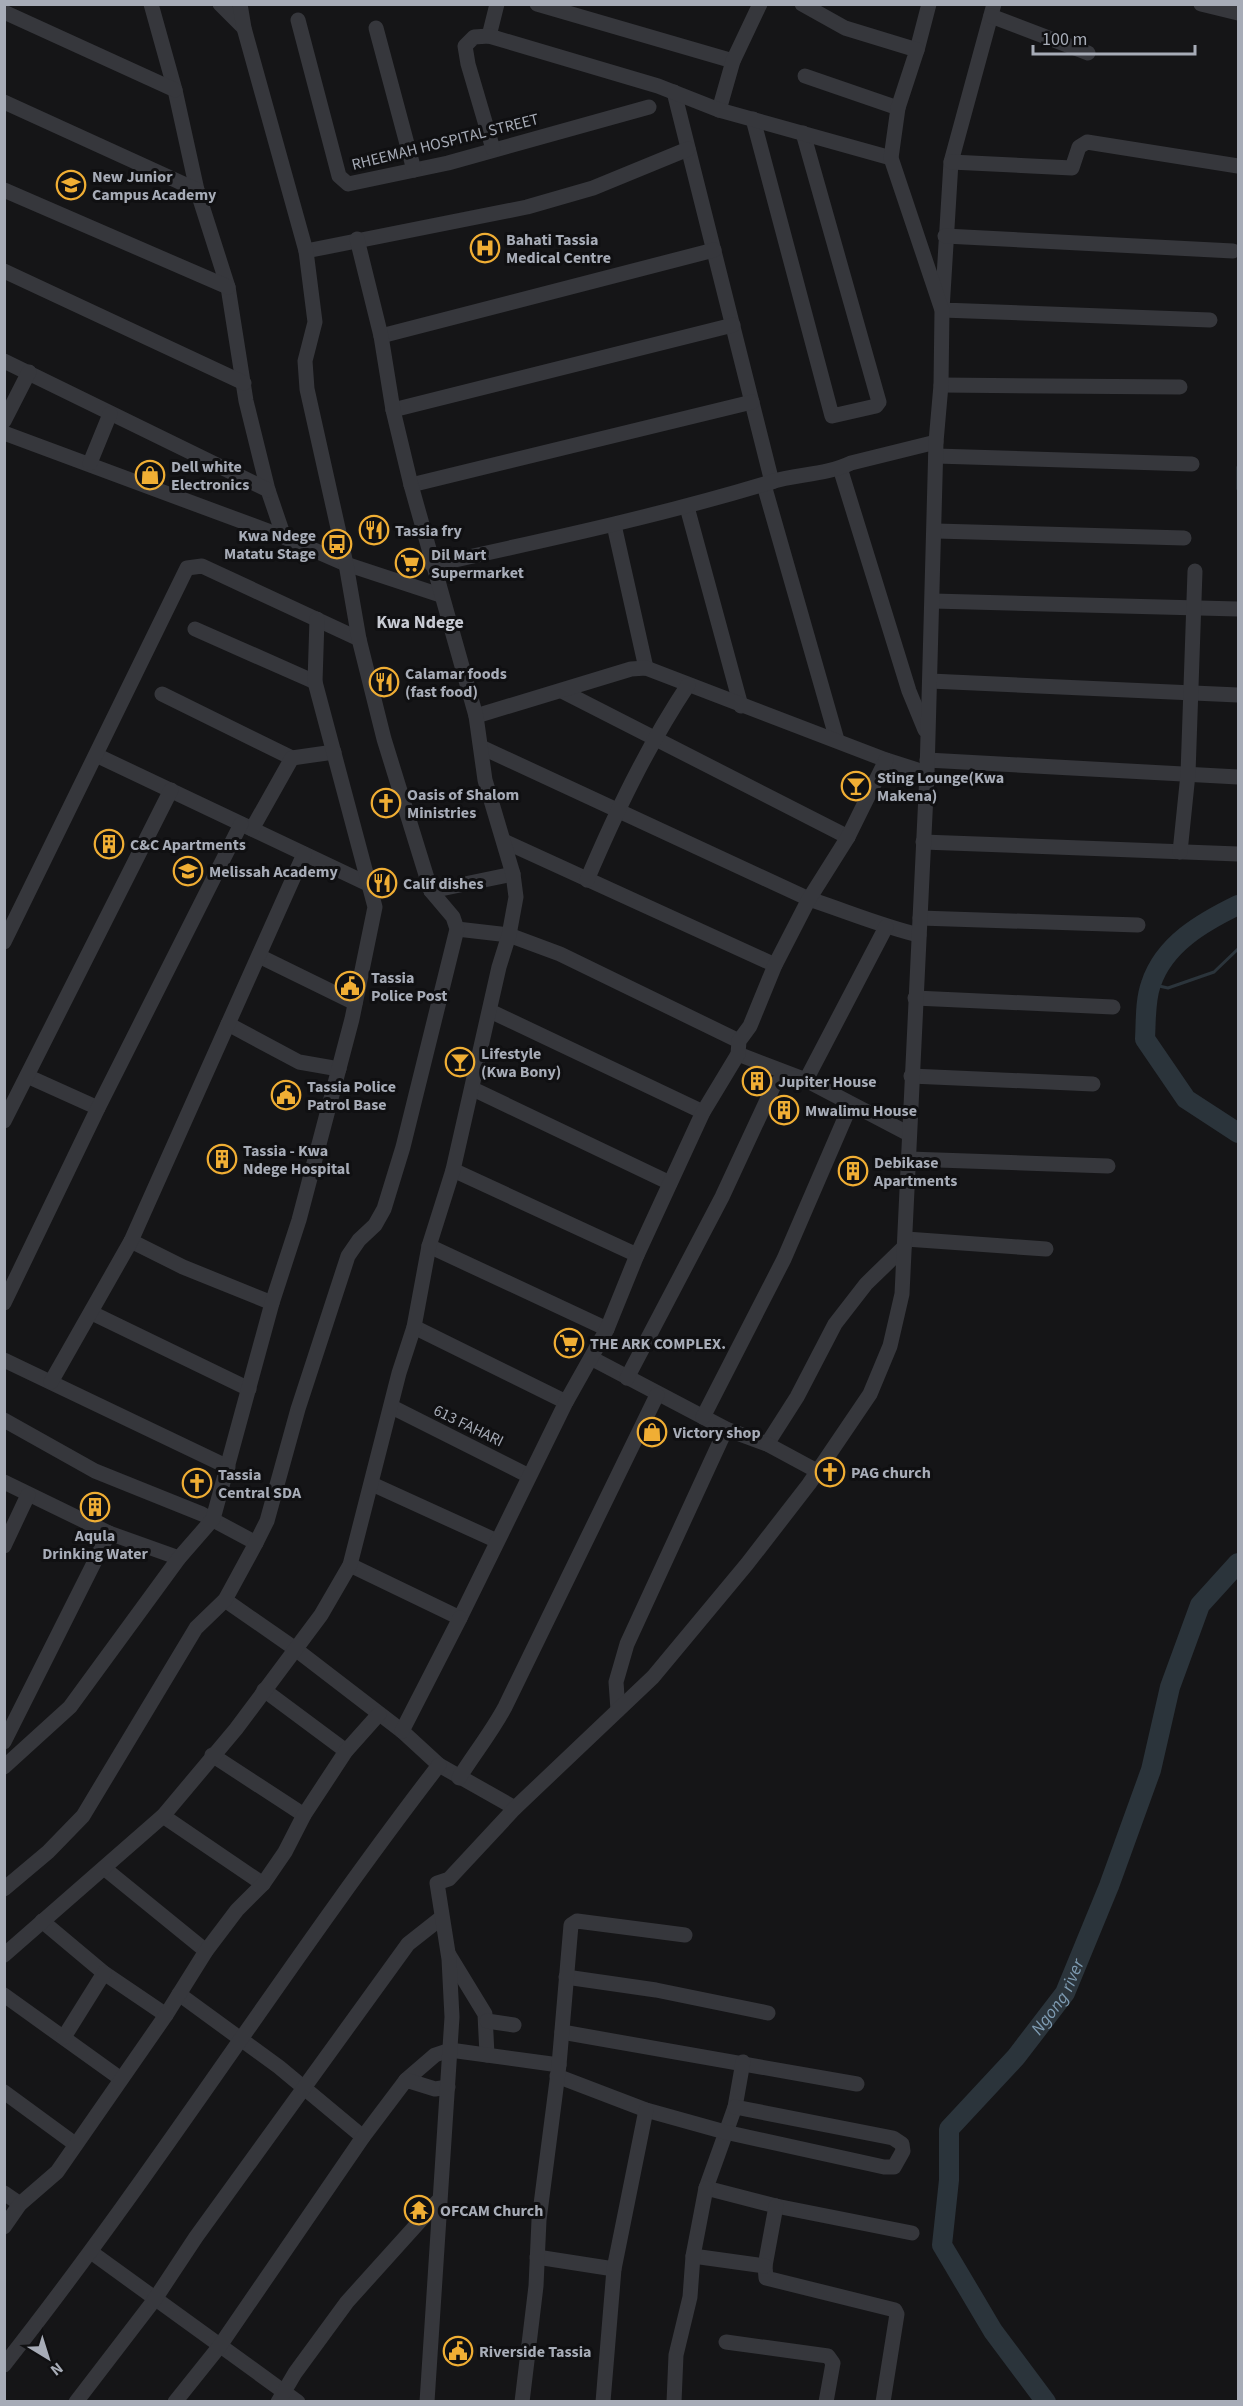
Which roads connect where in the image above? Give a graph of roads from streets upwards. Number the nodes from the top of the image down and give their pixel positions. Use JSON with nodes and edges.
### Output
{"nodes":[{"id":1,"x":151,"y":4,"type":"edge"},
{"id":2,"x":220,"y":4,"type":"edge"},
{"id":3,"x":240,"y":4,"type":"edge"},
{"id":4,"x":497,"y":4,"type":"edge"},
{"id":5,"x":537,"y":4,"type":"edge"},
{"id":6,"x":760,"y":4,"type":"edge"},
{"id":7,"x":802,"y":4,"type":"edge"},
{"id":8,"x":929,"y":4,"type":"edge"},
{"id":9,"x":1202,"y":4,"type":"edge"},
{"id":10,"x":992,"y":10,"type":"edge"},
{"id":11,"x":4,"y":12,"type":"edge"},
{"id":12,"x":1238,"y":13,"type":"edge"},
{"id":13,"x":298,"y":20,"type":"dead end"},
{"id":14,"x":244,"y":28,"type":"junction"},
{"id":15,"x":376,"y":28,"type":"dead end"},
{"id":16,"x":489,"y":36,"type":"junction"},
{"id":17,"x":917,"y":50,"type":"junction"},
{"id":18,"x":1088,"y":53,"type":"dead end"},
{"id":19,"x":733,"y":61,"type":"junction"},
{"id":20,"x":805,"y":76,"type":"dead end"},
{"id":21,"x":175,"y":90,"type":"junction"},
{"id":22,"x":674,"y":92,"type":"junction"},
{"id":23,"x":4,"y":102,"type":"edge"},
{"id":24,"x":649,"y":107,"type":"dead end"},
{"id":25,"x":898,"y":108,"type":"junction"},
{"id":26,"x":719,"y":110,"type":"junction"},
{"id":27,"x":753,"y":119,"type":"junction"},
{"id":28,"x":803,"y":133,"type":"junction"},
{"id":29,"x":493,"y":149,"type":"junction"},
{"id":30,"x":688,"y":149,"type":"junction"},
{"id":31,"x":891,"y":158,"type":"junction"},
{"id":32,"x":951,"y":162,"type":"junction"},
{"id":33,"x":1239,"y":166,"type":"edge"},
{"id":34,"x":414,"y":170,"type":"junction"},
{"id":35,"x":4,"y":190,"type":"edge"},
{"id":36,"x":197,"y":190,"type":"junction"},
{"id":37,"x":945,"y":236,"type":"junction"},
{"id":38,"x":357,"y":239,"type":"junction"},
{"id":39,"x":714,"y":250,"type":"junction"},
{"id":40,"x":306,"y":251,"type":"junction"},
{"id":41,"x":1233,"y":251,"type":"dead end"},
{"id":42,"x":4,"y":270,"type":"edge"},
{"id":43,"x":228,"y":286,"type":"junction"},
{"id":44,"x":942,"y":310,"type":"junction"},
{"id":45,"x":1210,"y":320,"type":"dead end"},
{"id":46,"x":732,"y":325,"type":"junction"},
{"id":47,"x":381,"y":336,"type":"junction"},
{"id":48,"x":4,"y":361,"type":"edge"},
{"id":49,"x":29,"y":372,"type":"junction"},
{"id":50,"x":243,"y":383,"type":"junction"},
{"id":51,"x":941,"y":385,"type":"junction"},
{"id":52,"x":1180,"y":387,"type":"dead end"},
{"id":53,"x":752,"y":402,"type":"junction"},
{"id":54,"x":393,"y":410,"type":"junction"},
{"id":55,"x":110,"y":414,"type":"junction"},
{"id":56,"x":4,"y":421,"type":"edge"},
{"id":57,"x":4,"y":434,"type":"edge"},
{"id":58,"x":936,"y":449,"type":"junction"},
{"id":59,"x":90,"y":463,"type":"junction"},
{"id":60,"x":1192,"y":464,"type":"dead end"},
{"id":61,"x":840,"y":468,"type":"junction"},
{"id":62,"x":768,"y":483,"type":"junction"},
{"id":63,"x":411,"y":485,"type":"junction"},
{"id":64,"x":268,"y":490,"type":"junction"},
{"id":65,"x":687,"y":507,"type":"junction"},
{"id":66,"x":614,"y":525,"type":"junction"},
{"id":67,"x":936,"y":531,"type":"junction"},
{"id":68,"x":284,"y":537,"type":"junction"},
{"id":69,"x":1184,"y":538,"type":"dead end"},
{"id":70,"x":346,"y":564,"type":"junction"},
{"id":71,"x":432,"y":565,"type":"junction"},
{"id":72,"x":1195,"y":571,"type":"dead end"},
{"id":73,"x":440,"y":595,"type":"junction"},
{"id":74,"x":933,"y":601,"type":"junction"},
{"id":75,"x":1194,"y":608,"type":"junction"},
{"id":76,"x":1239,"y":609,"type":"edge"},
{"id":77,"x":317,"y":619,"type":"junction"},
{"id":78,"x":195,"y":629,"type":"dead end"},
{"id":79,"x":358,"y":639,"type":"junction"},
{"id":80,"x":646,"y":668,"type":"junction"},
{"id":81,"x":930,"y":681,"type":"junction"},
{"id":82,"x":315,"y":682,"type":"junction"},
{"id":83,"x":688,"y":685,"type":"junction"},
{"id":84,"x":562,"y":691,"type":"junction"},
{"id":85,"x":1191,"y":693,"type":"junction"},
{"id":86,"x":162,"y":694,"type":"dead end"},
{"id":87,"x":1239,"y":695,"type":"edge"},
{"id":88,"x":741,"y":705,"type":"junction"},
{"id":89,"x":476,"y":716,"type":"junction"},
{"id":90,"x":926,"y":732,"type":"junction"},
{"id":91,"x":654,"y":736,"type":"junction"},
{"id":92,"x":837,"y":740,"type":"junction"},
{"id":93,"x":481,"y":747,"type":"junction"},
{"id":94,"x":334,"y":752,"type":"junction"},
{"id":95,"x":96,"y":755,"type":"junction"},
{"id":96,"x":292,"y":758,"type":"junction"},
{"id":97,"x":886,"y":760,"type":"junction"},
{"id":98,"x":927,"y":766,"type":"junction"},
{"id":99,"x":1188,"y":774,"type":"junction"},
{"id":100,"x":1239,"y":777,"type":"edge"},
{"id":101,"x":171,"y":790,"type":"junction"},
{"id":102,"x":617,"y":810,"type":"junction"},
{"id":103,"x":247,"y":826,"type":"junction"},
{"id":104,"x":848,"y":837,"type":"junction"},
{"id":105,"x":506,"y":842,"type":"junction"},
{"id":106,"x":923,"y":842,"type":"junction"},
{"id":107,"x":1179,"y":852,"type":"junction"},
{"id":108,"x":304,"y":854,"type":"junction"},
{"id":109,"x":1239,"y":855,"type":"edge"},
{"id":110,"x":513,"y":874,"type":"junction"},
{"id":111,"x":587,"y":880,"type":"junction"},
{"id":112,"x":368,"y":884,"type":"junction"},
{"id":113,"x":431,"y":891,"type":"junction"},
{"id":114,"x":809,"y":899,"type":"junction"},
{"id":115,"x":920,"y":918,"type":"junction"},
{"id":116,"x":1138,"y":925,"type":"dead end"},
{"id":117,"x":886,"y":927,"type":"junction"},
{"id":118,"x":457,"y":929,"type":"junction"},
{"id":119,"x":509,"y":935,"type":"junction"},
{"id":120,"x":919,"y":935,"type":"junction"},
{"id":121,"x":4,"y":942,"type":"edge"},
{"id":122,"x":259,"y":956,"type":"junction"},
{"id":123,"x":775,"y":965,"type":"junction"},
{"id":124,"x":915,"y":998,"type":"junction"},
{"id":125,"x":355,"y":1003,"type":"junction"},
{"id":126,"x":1113,"y":1007,"type":"dead end"},
{"id":127,"x":490,"y":1011,"type":"junction"},
{"id":128,"x":228,"y":1024,"type":"junction"},
{"id":129,"x":739,"y":1047,"type":"junction"},
{"id":130,"x":339,"y":1069,"type":"junction"},
{"id":131,"x":27,"y":1076,"type":"junction"},
{"id":132,"x":911,"y":1076,"type":"junction"},
{"id":133,"x":806,"y":1080,"type":"junction"},
{"id":134,"x":1093,"y":1084,"type":"dead end"},
{"id":135,"x":473,"y":1089,"type":"junction"},
{"id":136,"x":851,"y":1104,"type":"junction"},
{"id":137,"x":98,"y":1108,"type":"junction"},
{"id":138,"x":703,"y":1112,"type":"junction"},
{"id":139,"x":4,"y":1121,"type":"edge"},
{"id":140,"x":909,"y":1134,"type":"junction"},
{"id":141,"x":909,"y":1159,"type":"junction"},
{"id":142,"x":1108,"y":1166,"type":"dead end"},
{"id":143,"x":453,"y":1170,"type":"junction"},
{"id":144,"x":670,"y":1183,"type":"junction"},
{"id":145,"x":131,"y":1241,"type":"junction"},
{"id":146,"x":905,"y":1243,"type":"junction"},
{"id":147,"x":429,"y":1246,"type":"junction"},
{"id":148,"x":1046,"y":1249,"type":"dead end"},
{"id":149,"x":637,"y":1255,"type":"junction"},
{"id":150,"x":4,"y":1303,"type":"edge"},
{"id":151,"x":272,"y":1303,"type":"junction"},
{"id":152,"x":92,"y":1313,"type":"junction"},
{"id":153,"x":414,"y":1327,"type":"junction"},
{"id":154,"x":607,"y":1329,"type":"junction"},
{"id":155,"x":591,"y":1358,"type":"junction"},
{"id":156,"x":4,"y":1360,"type":"edge"},
{"id":157,"x":627,"y":1378,"type":"junction"},
{"id":158,"x":51,"y":1382,"type":"junction"},
{"id":159,"x":249,"y":1389,"type":"junction"},
{"id":160,"x":657,"y":1395,"type":"junction"},
{"id":161,"x":566,"y":1402,"type":"junction"},
{"id":162,"x":392,"y":1407,"type":"junction"},
{"id":163,"x":703,"y":1417,"type":"junction"},
{"id":164,"x":4,"y":1419,"type":"edge"},
{"id":165,"x":726,"y":1429,"type":"junction"},
{"id":166,"x":768,"y":1444,"type":"junction"},
{"id":167,"x":228,"y":1467,"type":"junction"},
{"id":168,"x":817,"y":1471,"type":"junction"},
{"id":169,"x":529,"y":1476,"type":"junction"},
{"id":170,"x":4,"y":1482,"type":"edge"},
{"id":171,"x":372,"y":1484,"type":"junction"},
{"id":172,"x":28,"y":1495,"type":"junction"},
{"id":173,"x":213,"y":1519,"type":"junction"},
{"id":174,"x":109,"y":1533,"type":"junction"},
{"id":175,"x":497,"y":1541,"type":"junction"},
{"id":176,"x":256,"y":1543,"type":"junction"},
{"id":177,"x":4,"y":1546,"type":"edge"},
{"id":178,"x":180,"y":1558,"type":"junction"},
{"id":179,"x":350,"y":1565,"type":"junction"},
{"id":180,"x":225,"y":1600,"type":"junction"},
{"id":181,"x":460,"y":1618,"type":"junction"},
{"id":182,"x":294,"y":1648,"type":"junction"},
{"id":183,"x":264,"y":1690,"type":"junction"},
{"id":184,"x":618,"y":1710,"type":"junction"},
{"id":185,"x":379,"y":1714,"type":"junction"},
{"id":186,"x":402,"y":1731,"type":"junction"},
{"id":187,"x":4,"y":1742,"type":"edge"},
{"id":188,"x":346,"y":1751,"type":"junction"},
{"id":189,"x":212,"y":1755,"type":"junction"},
{"id":190,"x":439,"y":1765,"type":"junction"},
{"id":191,"x":4,"y":1767,"type":"edge"},
{"id":192,"x":459,"y":1778,"type":"junction"},
{"id":193,"x":515,"y":1808,"type":"junction"},
{"id":194,"x":304,"y":1815,"type":"junction"},
{"id":195,"x":163,"y":1816,"type":"junction"},
{"id":196,"x":104,"y":1868,"type":"junction"},
{"id":197,"x":263,"y":1884,"type":"junction"},
{"id":198,"x":4,"y":1889,"type":"edge"},
{"id":199,"x":441,"y":1918,"type":"junction"},
{"id":200,"x":42,"y":1921,"type":"junction"},
{"id":201,"x":685,"y":1935,"type":"dead end"},
{"id":202,"x":206,"y":1951,"type":"junction"},
{"id":203,"x":448,"y":1953,"type":"junction"},
{"id":204,"x":4,"y":1956,"type":"edge"},
{"id":205,"x":105,"y":1973,"type":"junction"},
{"id":206,"x":566,"y":1977,"type":"junction"},
{"id":207,"x":179,"y":1994,"type":"junction"},
{"id":208,"x":4,"y":1995,"type":"edge"},
{"id":209,"x":768,"y":2013,"type":"dead end"},
{"id":210,"x":166,"y":2015,"type":"junction"},
{"id":211,"x":487,"y":2021,"type":"junction"},
{"id":212,"x":514,"y":2025,"type":"dead end"},
{"id":213,"x":562,"y":2032,"type":"junction"},
{"id":214,"x":64,"y":2037,"type":"junction"},
{"id":215,"x":241,"y":2040,"type":"junction"},
{"id":216,"x":450,"y":2050,"type":"junction"},
{"id":217,"x":487,"y":2055,"type":"junction"},
{"id":218,"x":743,"y":2062,"type":"junction"},
{"id":219,"x":558,"y":2070,"type":"junction"},
{"id":220,"x":121,"y":2079,"type":"junction"},
{"id":221,"x":406,"y":2080,"type":"junction"},
{"id":222,"x":856,"y":2084,"type":"dead end"},
{"id":223,"x":448,"y":2087,"type":"junction"},
{"id":224,"x":302,"y":2088,"type":"junction"},
{"id":225,"x":4,"y":2092,"type":"edge"},
{"id":226,"x":735,"y":2107,"type":"junction"},
{"id":227,"x":646,"y":2110,"type":"junction"},
{"id":228,"x":725,"y":2132,"type":"junction"},
{"id":229,"x":363,"y":2137,"type":"junction"},
{"id":230,"x":75,"y":2144,"type":"junction"},
{"id":231,"x":706,"y":2188,"type":"junction"},
{"id":232,"x":4,"y":2193,"type":"edge"},
{"id":233,"x":438,"y":2201,"type":"junction"},
{"id":234,"x":20,"y":2204,"type":"junction"},
{"id":235,"x":776,"y":2206,"type":"junction"},
{"id":236,"x":4,"y":2227,"type":"edge"},
{"id":237,"x":912,"y":2233,"type":"dead end"},
{"id":238,"x":91,"y":2252,"type":"junction"},
{"id":239,"x":693,"y":2256,"type":"junction"},
{"id":240,"x":537,"y":2257,"type":"junction"},
{"id":241,"x":765,"y":2266,"type":"junction"},
{"id":242,"x":614,"y":2269,"type":"junction"},
{"id":243,"x":155,"y":2299,"type":"junction"},
{"id":244,"x":726,"y":2342,"type":"dead end"},
{"id":245,"x":219,"y":2347,"type":"junction"},
{"id":246,"x":4,"y":2365,"type":"edge"},
{"id":247,"x":280,"y":2396,"type":"edge"},
{"id":248,"x":76,"y":2402,"type":"edge"},
{"id":249,"x":176,"y":2402,"type":"edge"},
{"id":250,"x":298,"y":2402,"type":"edge"},
{"id":251,"x":427,"y":2402,"type":"edge"},
{"id":252,"x":522,"y":2402,"type":"edge"},
{"id":253,"x":603,"y":2402,"type":"edge"},
{"id":254,"x":674,"y":2402,"type":"edge"},
{"id":255,"x":826,"y":2402,"type":"edge"},
{"id":256,"x":883,"y":2402,"type":"edge"}],
"edges":[{"from":1,"to":21,"type":"street"},
{"from":2,"to":14,"type":"street"},
{"from":3,"to":14,"type":"street"},
{"from":4,"to":16,"type":"street"},
{"from":5,"to":19,"type":"street"},
{"from":6,"to":19,"type":"street"},
{"from":7,"to":17,"type":"street"},
{"from":8,"to":17,"type":"street"},
{"from":9,"to":12,"type":"street"},
{"from":10,"to":18,"type":"street"},
{"from":10,"to":32,"type":"street"},
{"from":11,"to":21,"type":"street"},
{"from":13,"to":34,"type":"street","name":"RHEEMAH HOSPITAL STREET"},
{"from":14,"to":40,"type":"street"},
{"from":15,"to":34,"type":"street"},
{"from":16,"to":22,"type":"street"},
{"from":16,"to":29,"type":"street"},
{"from":17,"to":25,"type":"street"},
{"from":19,"to":26,"type":"street"},
{"from":20,"to":25,"type":"street"},
{"from":21,"to":36,"type":"street"},
{"from":22,"to":26,"type":"street"},
{"from":22,"to":30,"type":"street"},
{"from":23,"to":36,"type":"street"},
{"from":24,"to":29,"type":"street","name":"RHEEMAH HOSPITAL STREET"},
{"from":25,"to":31,"type":"street"},
{"from":26,"to":27,"type":"street"},
{"from":27,"to":28,"type":"street"},
{"from":27,"to":28,"type":"street"},
{"from":28,"to":31,"type":"street"},
{"from":29,"to":34,"type":"street","name":"RHEEMAH HOSPITAL STREET"},
{"from":30,"to":38,"type":"street"},
{"from":30,"to":39,"type":"street"},
{"from":31,"to":44,"type":"street"},
{"from":32,"to":33,"type":"street"},
{"from":32,"to":37,"type":"street"},
{"from":35,"to":43,"type":"street"},
{"from":36,"to":43,"type":"street"},
{"from":37,"to":41,"type":"street"},
{"from":37,"to":44,"type":"street"},
{"from":38,"to":40,"type":"street"},
{"from":38,"to":47,"type":"street"},
{"from":39,"to":46,"type":"street"},
{"from":39,"to":47,"type":"street"},
{"from":40,"to":70,"type":"street"},
{"from":42,"to":50,"type":"street"},
{"from":43,"to":50,"type":"street"},
{"from":44,"to":45,"type":"street"},
{"from":44,"to":51,"type":"street"},
{"from":46,"to":53,"type":"street"},
{"from":46,"to":54,"type":"street"},
{"from":47,"to":54,"type":"street"},
{"from":48,"to":49,"type":"street"},
{"from":49,"to":55,"type":"street"},
{"from":49,"to":56,"type":"street"},
{"from":50,"to":64,"type":"street"},
{"from":51,"to":52,"type":"street"},
{"from":51,"to":58,"type":"street"},
{"from":53,"to":62,"type":"street"},
{"from":53,"to":63,"type":"street"},
{"from":54,"to":63,"type":"street"},
{"from":55,"to":59,"type":"street"},
{"from":55,"to":64,"type":"street"},
{"from":57,"to":59,"type":"street"},
{"from":58,"to":60,"type":"street"},
{"from":58,"to":61,"type":"street"},
{"from":58,"to":67,"type":"street"},
{"from":59,"to":68,"type":"street"},
{"from":61,"to":62,"type":"street"},
{"from":61,"to":90,"type":"street"},
{"from":62,"to":65,"type":"street"},
{"from":62,"to":92,"type":"street"},
{"from":63,"to":71,"type":"street"},
{"from":64,"to":68,"type":"street"},
{"from":65,"to":66,"type":"street"},
{"from":65,"to":88,"type":"street"},
{"from":66,"to":71,"type":"street"},
{"from":66,"to":80,"type":"street"},
{"from":67,"to":69,"type":"street"},
{"from":67,"to":74,"type":"street"},
{"from":68,"to":70,"type":"street"},
{"from":70,"to":73,"type":"street"},
{"from":70,"to":79,"type":"street"},
{"from":71,"to":73,"type":"street"},
{"from":72,"to":75,"type":"street"},
{"from":73,"to":89,"type":"street"},
{"from":74,"to":75,"type":"street"},
{"from":74,"to":81,"type":"street"},
{"from":75,"to":76,"type":"street"},
{"from":75,"to":85,"type":"street"},
{"from":77,"to":79,"type":"street"},
{"from":77,"to":82,"type":"street"},
{"from":77,"to":95,"type":"street"},
{"from":78,"to":82,"type":"street"},
{"from":79,"to":113,"type":"street"},
{"from":80,"to":83,"type":"street"},
{"from":80,"to":84,"type":"street"},
{"from":81,"to":85,"type":"street"},
{"from":81,"to":90,"type":"street"},
{"from":82,"to":94,"type":"street"},
{"from":83,"to":88,"type":"street"},
{"from":83,"to":91,"type":"street"},
{"from":84,"to":89,"type":"street"},
{"from":84,"to":91,"type":"street"},
{"from":85,"to":87,"type":"street"},
{"from":85,"to":99,"type":"street"},
{"from":86,"to":96,"type":"street"},
{"from":88,"to":92,"type":"street"},
{"from":89,"to":93,"type":"street"},
{"from":90,"to":98,"type":"street"},
{"from":91,"to":102,"type":"street"},
{"from":91,"to":104,"type":"street"},
{"from":92,"to":97,"type":"street"},
{"from":93,"to":102,"type":"street"},
{"from":93,"to":105,"type":"street"},
{"from":94,"to":96,"type":"street"},
{"from":94,"to":112,"type":"street"},
{"from":95,"to":101,"type":"street"},
{"from":95,"to":121,"type":"street"},
{"from":96,"to":103,"type":"street"},
{"from":97,"to":98,"type":"street"},
{"from":97,"to":104,"type":"street"},
{"from":98,"to":99,"type":"street"},
{"from":98,"to":106,"type":"street"},
{"from":99,"to":100,"type":"street"},
{"from":99,"to":107,"type":"street"},
{"from":101,"to":103,"type":"street"},
{"from":101,"to":131,"type":"street"},
{"from":102,"to":111,"type":"street"},
{"from":102,"to":114,"type":"street"},
{"from":103,"to":108,"type":"street"},
{"from":103,"to":137,"type":"street"},
{"from":104,"to":114,"type":"street"},
{"from":105,"to":110,"type":"street"},
{"from":105,"to":111,"type":"street"},
{"from":106,"to":107,"type":"street"},
{"from":106,"to":115,"type":"street"},
{"from":107,"to":109,"type":"street"},
{"from":108,"to":112,"type":"street"},
{"from":108,"to":122,"type":"street"},
{"from":110,"to":113,"type":"street"},
{"from":110,"to":119,"type":"street"},
{"from":111,"to":123,"type":"street"},
{"from":112,"to":125,"type":"street"},
{"from":113,"to":118,"type":"street"},
{"from":114,"to":117,"type":"street"},
{"from":114,"to":123,"type":"street"},
{"from":115,"to":116,"type":"street"},
{"from":115,"to":120,"type":"street"},
{"from":117,"to":120,"type":"street"},
{"from":117,"to":133,"type":"street"},
{"from":118,"to":119,"type":"street"},
{"from":118,"to":176,"type":"street"},
{"from":119,"to":127,"type":"street"},
{"from":119,"to":129,"type":"street"},
{"from":120,"to":124,"type":"street"},
{"from":122,"to":125,"type":"street"},
{"from":122,"to":128,"type":"street"},
{"from":123,"to":129,"type":"street"},
{"from":124,"to":126,"type":"street"},
{"from":124,"to":132,"type":"street"},
{"from":125,"to":130,"type":"street"},
{"from":127,"to":135,"type":"street"},
{"from":127,"to":138,"type":"street"},
{"from":128,"to":130,"type":"street"},
{"from":128,"to":145,"type":"street"},
{"from":129,"to":133,"type":"street"},
{"from":129,"to":138,"type":"street"},
{"from":130,"to":151,"type":"street"},
{"from":131,"to":137,"type":"street"},
{"from":131,"to":139,"type":"street"},
{"from":132,"to":134,"type":"street"},
{"from":132,"to":140,"type":"street"},
{"from":133,"to":136,"type":"street"},
{"from":133,"to":157,"type":"street"},
{"from":135,"to":143,"type":"street"},
{"from":135,"to":144,"type":"street"},
{"from":136,"to":140,"type":"street"},
{"from":136,"to":163,"type":"street"},
{"from":137,"to":150,"type":"street"},
{"from":138,"to":144,"type":"street"},
{"from":140,"to":141,"type":"street"},
{"from":141,"to":142,"type":"street"},
{"from":141,"to":146,"type":"street"},
{"from":143,"to":147,"type":"street"},
{"from":143,"to":149,"type":"street"},
{"from":144,"to":149,"type":"street"},
{"from":145,"to":151,"type":"street"},
{"from":145,"to":152,"type":"street"},
{"from":146,"to":148,"type":"street"},
{"from":146,"to":166,"type":"street"},
{"from":146,"to":168,"type":"street"},
{"from":147,"to":153,"type":"street"},
{"from":147,"to":154,"type":"street"},
{"from":149,"to":154,"type":"street"},
{"from":151,"to":159,"type":"street"},
{"from":152,"to":158,"type":"street"},
{"from":152,"to":159,"type":"street"},
{"from":153,"to":161,"type":"street"},
{"from":153,"to":162,"type":"street"},
{"from":154,"to":155,"type":"street"},
{"from":155,"to":157,"type":"street"},
{"from":155,"to":161,"type":"street"},
{"from":156,"to":158,"type":"street"},
{"from":157,"to":160,"type":"street"},
{"from":158,"to":167,"type":"street"},
{"from":159,"to":167,"type":"street"},
{"from":160,"to":163,"type":"street"},
{"from":160,"to":192,"type":"street"},
{"from":161,"to":169,"type":"street"},
{"from":162,"to":169,"type":"street","name":"613 FAHARI"},
{"from":162,"to":171,"type":"street"},
{"from":163,"to":165,"type":"street"},
{"from":164,"to":173,"type":"street"},
{"from":165,"to":166,"type":"street"},
{"from":165,"to":184,"type":"street"},
{"from":166,"to":168,"type":"street"},
{"from":167,"to":173,"type":"street"},
{"from":168,"to":184,"type":"street"},
{"from":169,"to":175,"type":"street"},
{"from":170,"to":172,"type":"street"},
{"from":171,"to":175,"type":"street"},
{"from":171,"to":179,"type":"street"},
{"from":172,"to":174,"type":"street"},
{"from":172,"to":177,"type":"street"},
{"from":173,"to":176,"type":"street"},
{"from":173,"to":178,"type":"street"},
{"from":174,"to":178,"type":"street"},
{"from":174,"to":187,"type":"street"},
{"from":175,"to":181,"type":"street"},
{"from":176,"to":180,"type":"street"},
{"from":178,"to":191,"type":"street"},
{"from":179,"to":181,"type":"street"},
{"from":179,"to":182,"type":"street"},
{"from":180,"to":182,"type":"street"},
{"from":180,"to":198,"type":"street"},
{"from":181,"to":186,"type":"street"},
{"from":182,"to":183,"type":"street"},
{"from":182,"to":185,"type":"street"},
{"from":183,"to":188,"type":"street"},
{"from":183,"to":189,"type":"street"},
{"from":184,"to":193,"type":"street"},
{"from":185,"to":186,"type":"street"},
{"from":185,"to":188,"type":"street"},
{"from":186,"to":190,"type":"street"},
{"from":188,"to":194,"type":"street"},
{"from":189,"to":194,"type":"street"},
{"from":189,"to":195,"type":"street"},
{"from":190,"to":192,"type":"street"},
{"from":190,"to":215,"type":"street"},
{"from":192,"to":193,"type":"street"},
{"from":193,"to":199,"type":"street"},
{"from":194,"to":197,"type":"street"},
{"from":195,"to":196,"type":"street"},
{"from":195,"to":197,"type":"street"},
{"from":196,"to":200,"type":"street"},
{"from":196,"to":202,"type":"street"},
{"from":197,"to":202,"type":"street"},
{"from":199,"to":203,"type":"street"},
{"from":199,"to":224,"type":"street"},
{"from":200,"to":204,"type":"street"},
{"from":200,"to":205,"type":"street"},
{"from":201,"to":206,"type":"street"},
{"from":202,"to":207,"type":"street"},
{"from":203,"to":211,"type":"street"},
{"from":203,"to":216,"type":"street"},
{"from":205,"to":210,"type":"street"},
{"from":205,"to":214,"type":"street"},
{"from":206,"to":209,"type":"street"},
{"from":206,"to":213,"type":"street"},
{"from":207,"to":210,"type":"street"},
{"from":207,"to":215,"type":"street"},
{"from":208,"to":214,"type":"street"},
{"from":210,"to":220,"type":"street"},
{"from":211,"to":212,"type":"street"},
{"from":211,"to":217,"type":"street"},
{"from":213,"to":218,"type":"street"},
{"from":213,"to":219,"type":"street"},
{"from":214,"to":220,"type":"street"},
{"from":215,"to":224,"type":"street"},
{"from":215,"to":238,"type":"street"},
{"from":216,"to":217,"type":"street"},
{"from":216,"to":221,"type":"street"},
{"from":216,"to":223,"type":"street"},
{"from":217,"to":219,"type":"street"},
{"from":218,"to":222,"type":"street"},
{"from":218,"to":226,"type":"street"},
{"from":219,"to":227,"type":"street"},
{"from":219,"to":240,"type":"street"},
{"from":220,"to":230,"type":"street"},
{"from":221,"to":223,"type":"street"},
{"from":221,"to":229,"type":"street"},
{"from":223,"to":233,"type":"street"},
{"from":224,"to":229,"type":"street"},
{"from":224,"to":243,"type":"street"},
{"from":225,"to":230,"type":"street"},
{"from":226,"to":228,"type":"street"},
{"from":226,"to":228,"type":"street"},
{"from":227,"to":228,"type":"street"},
{"from":227,"to":242,"type":"street"},
{"from":228,"to":231,"type":"street"},
{"from":229,"to":245,"type":"street"},
{"from":230,"to":234,"type":"street"},
{"from":231,"to":235,"type":"street"},
{"from":231,"to":239,"type":"street"},
{"from":232,"to":234,"type":"street"},
{"from":233,"to":247,"type":"street"},
{"from":233,"to":251,"type":"street"},
{"from":234,"to":236,"type":"street"},
{"from":235,"to":237,"type":"street"},
{"from":235,"to":241,"type":"street"},
{"from":238,"to":243,"type":"street"},
{"from":238,"to":246,"type":"street"},
{"from":239,"to":241,"type":"street"},
{"from":239,"to":254,"type":"street"},
{"from":240,"to":242,"type":"street"},
{"from":240,"to":252,"type":"street"},
{"from":241,"to":256,"type":"street"},
{"from":242,"to":253,"type":"street"},
{"from":243,"to":245,"type":"street"},
{"from":243,"to":248,"type":"street"},
{"from":244,"to":255,"type":"street"},
{"from":245,"to":247,"type":"street"},
{"from":245,"to":249,"type":"street"},
{"from":247,"to":250,"type":"street"}]}
